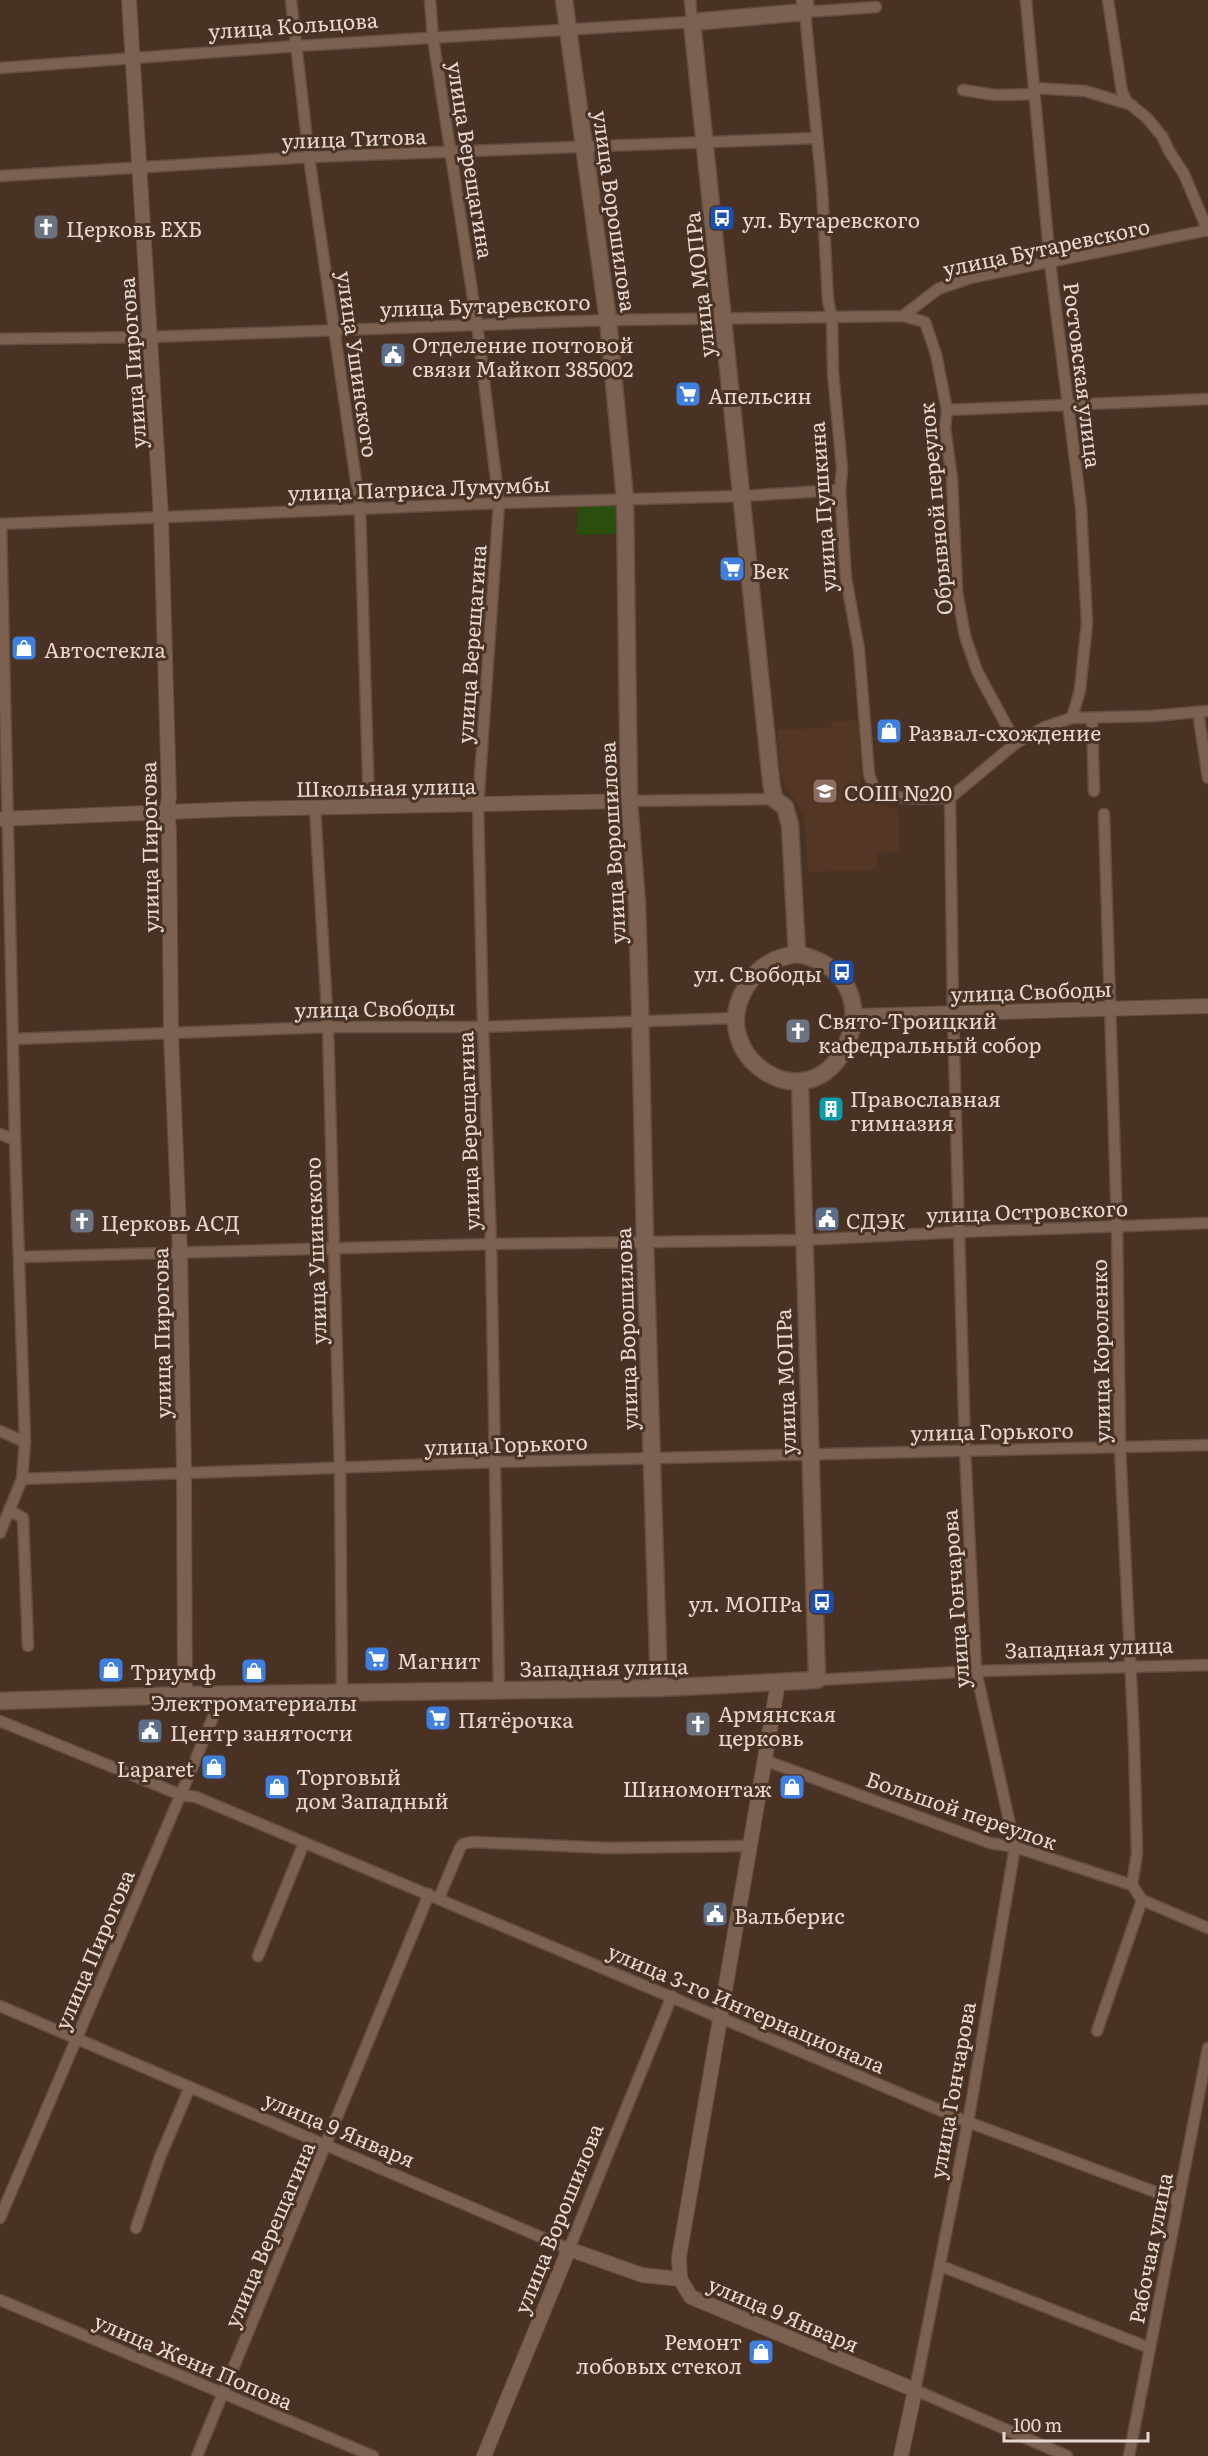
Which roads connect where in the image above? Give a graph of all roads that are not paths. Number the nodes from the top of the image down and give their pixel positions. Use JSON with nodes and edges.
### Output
{"nodes":[{"id":1,"x":129,"y":0,"type":"edge"},
{"id":2,"x":291,"y":0,"type":"edge"},
{"id":3,"x":430,"y":0,"type":"edge"},
{"id":4,"x":564,"y":0,"type":"edge"},
{"id":5,"x":690,"y":0,"type":"edge"},
{"id":6,"x":1026,"y":0,"type":"edge"},
{"id":7,"x":1108,"y":0,"type":"edge"},
{"id":8,"x":805,"y":6,"type":"edge"},
{"id":9,"x":876,"y":7,"type":"dead end"},
{"id":10,"x":692,"y":22,"type":"junction"},
{"id":11,"x":569,"y":29,"type":"junction"},
{"id":12,"x":433,"y":38,"type":"junction"},
{"id":13,"x":297,"y":46,"type":"junction"},
{"id":14,"x":132,"y":58,"type":"junction"},
{"id":15,"x":0,"y":68,"type":"edge"},
{"id":16,"x":963,"y":90,"type":"dead end"},
{"id":17,"x":1034,"y":91,"type":"junction"},
{"id":18,"x":1132,"y":106,"type":"junction"},
{"id":19,"x":817,"y":138,"type":"junction"},
{"id":20,"x":705,"y":143,"type":"junction"},
{"id":21,"x":586,"y":149,"type":"junction"},
{"id":22,"x":450,"y":152,"type":"junction"},
{"id":23,"x":309,"y":158,"type":"junction"},
{"id":24,"x":139,"y":168,"type":"junction"},
{"id":25,"x":0,"y":176,"type":"edge"},
{"id":26,"x":1208,"y":231,"type":"edge"},
{"id":27,"x":1050,"y":263,"type":"junction"},
{"id":28,"x":903,"y":316,"type":"junction"},
{"id":29,"x":832,"y":317,"type":"junction"},
{"id":30,"x":724,"y":319,"type":"junction"},
{"id":31,"x":608,"y":320,"type":"junction"},
{"id":32,"x":477,"y":324,"type":"junction"},
{"id":33,"x":335,"y":328,"type":"junction"},
{"id":34,"x":150,"y":337,"type":"junction"},
{"id":35,"x":0,"y":339,"type":"edge"},
{"id":36,"x":1208,"y":399,"type":"edge"},
{"id":37,"x":1069,"y":405,"type":"junction"},
{"id":38,"x":947,"y":410,"type":"junction"},
{"id":39,"x":840,"y":490,"type":"junction"},
{"id":40,"x":743,"y":496,"type":"junction"},
{"id":41,"x":625,"y":500,"type":"junction"},
{"id":42,"x":499,"y":503,"type":"junction"},
{"id":43,"x":360,"y":508,"type":"junction"},
{"id":44,"x":161,"y":517,"type":"junction"},
{"id":45,"x":1,"y":524,"type":"edge"},
{"id":46,"x":1203,"y":711,"type":"edge"},
{"id":47,"x":1072,"y":718,"type":"junction"},
{"id":48,"x":1092,"y":719,"type":"junction"},
{"id":49,"x":1016,"y":742,"type":"junction"},
{"id":50,"x":1208,"y":778,"type":"edge"},
{"id":51,"x":1094,"y":791,"type":"dead end"},
{"id":52,"x":950,"y":798,"type":"junction"},
{"id":53,"x":774,"y":799,"type":"junction"},
{"id":54,"x":629,"y":801,"type":"junction"},
{"id":55,"x":478,"y":806,"type":"junction"},
{"id":56,"x":369,"y":807,"type":"junction"},
{"id":57,"x":315,"y":808,"type":"junction"},
{"id":58,"x":167,"y":812,"type":"junction"},
{"id":59,"x":1104,"y":814,"type":"dead end"},
{"id":60,"x":4,"y":819,"type":"edge"},
{"id":61,"x":797,"y":954,"type":"junction"},
{"id":62,"x":1208,"y":1006,"type":"edge"},
{"id":63,"x":1110,"y":1008,"type":"junction"},
{"id":64,"x":953,"y":1013,"type":"junction"},
{"id":65,"x":855,"y":1016,"type":"junction"},
{"id":66,"x":736,"y":1018,"type":"junction"},
{"id":67,"x":641,"y":1021,"type":"junction"},
{"id":68,"x":328,"y":1027,"type":"junction"},
{"id":69,"x":483,"y":1027,"type":"junction"},
{"id":70,"x":171,"y":1034,"type":"junction"},
{"id":71,"x":14,"y":1040,"type":"junction"},
{"id":72,"x":800,"y":1082,"type":"junction"},
{"id":73,"x":0,"y":1134,"type":"edge"},
{"id":74,"x":15,"y":1140,"type":"junction"},
{"id":75,"x":1208,"y":1223,"type":"edge"},
{"id":76,"x":1117,"y":1225,"type":"junction"},
{"id":77,"x":959,"y":1232,"type":"junction"},
{"id":78,"x":803,"y":1240,"type":"junction"},
{"id":79,"x":645,"y":1241,"type":"junction"},
{"id":80,"x":491,"y":1244,"type":"junction"},
{"id":81,"x":333,"y":1249,"type":"junction"},
{"id":82,"x":180,"y":1253,"type":"junction"},
{"id":83,"x":20,"y":1257,"type":"junction"},
{"id":84,"x":0,"y":1431,"type":"edge"},
{"id":85,"x":25,"y":1442,"type":"junction"},
{"id":86,"x":1208,"y":1444,"type":"edge"},
{"id":87,"x":1120,"y":1448,"type":"junction"},
{"id":88,"x":965,"y":1450,"type":"junction"},
{"id":89,"x":809,"y":1454,"type":"junction"},
{"id":90,"x":652,"y":1458,"type":"junction"},
{"id":91,"x":494,"y":1462,"type":"junction"},
{"id":92,"x":339,"y":1468,"type":"junction"},
{"id":93,"x":184,"y":1472,"type":"junction"},
{"id":94,"x":22,"y":1479,"type":"junction"},
{"id":95,"x":9,"y":1510,"type":"junction"},
{"id":96,"x":0,"y":1533,"type":"edge"},
{"id":97,"x":28,"y":1646,"type":"dead end"},
{"id":98,"x":1208,"y":1665,"type":"edge"},
{"id":99,"x":1132,"y":1667,"type":"junction"},
{"id":100,"x":976,"y":1671,"type":"junction"},
{"id":101,"x":817,"y":1680,"type":"junction"},
{"id":102,"x":778,"y":1683,"type":"junction"},
{"id":103,"x":659,"y":1688,"type":"junction"},
{"id":104,"x":499,"y":1690,"type":"junction"},
{"id":105,"x":342,"y":1694,"type":"junction"},
{"id":106,"x":185,"y":1695,"type":"junction"},
{"id":107,"x":219,"y":1695,"type":"junction"},
{"id":108,"x":0,"y":1701,"type":"edge"},
{"id":109,"x":0,"y":1721,"type":"edge"},
{"id":110,"x":764,"y":1760,"type":"junction"},
{"id":111,"x":181,"y":1795,"type":"junction"},
{"id":112,"x":304,"y":1843,"type":"junction"},
{"id":113,"x":750,"y":1846,"type":"junction"},
{"id":114,"x":1015,"y":1847,"type":"junction"},
{"id":115,"x":1132,"y":1885,"type":"junction"},
{"id":116,"x":434,"y":1896,"type":"junction"},
{"id":117,"x":1142,"y":1899,"type":"junction"},
{"id":118,"x":1208,"y":1928,"type":"edge"},
{"id":119,"x":258,"y":1956,"type":"dead end"},
{"id":120,"x":672,"y":1996,"type":"junction"},
{"id":121,"x":0,"y":2006,"type":"edge"},
{"id":122,"x":722,"y":2017,"type":"junction"},
{"id":123,"x":1097,"y":2031,"type":"dead end"},
{"id":124,"x":78,"y":2039,"type":"junction"},
{"id":125,"x":1208,"y":2048,"type":"edge"},
{"id":126,"x":190,"y":2087,"type":"junction"},
{"id":127,"x":968,"y":2122,"type":"junction"},
{"id":128,"x":326,"y":2144,"type":"junction"},
{"id":129,"x":1177,"y":2200,"type":"junction"},
{"id":130,"x":0,"y":2218,"type":"edge"},
{"id":131,"x":136,"y":2228,"type":"dead end"},
{"id":132,"x":569,"y":2249,"type":"junction"},
{"id":133,"x":941,"y":2266,"type":"junction"},
{"id":134,"x":680,"y":2279,"type":"junction"},
{"id":135,"x":0,"y":2300,"type":"edge"},
{"id":136,"x":1150,"y":2348,"type":"junction"},
{"id":137,"x":915,"y":2390,"type":"junction"},
{"id":138,"x":222,"y":2392,"type":"junction"},
{"id":139,"x":197,"y":2456,"type":"edge"},
{"id":140,"x":373,"y":2456,"type":"edge"},
{"id":141,"x":484,"y":2456,"type":"edge"},
{"id":142,"x":901,"y":2456,"type":"edge"},
{"id":143,"x":1067,"y":2456,"type":"edge"},
{"id":144,"x":1130,"y":2456,"type":"edge"}],
"edges":[{"from":1,"to":14,"type":"street","name":"улица Пирогова"},
{"from":2,"to":13,"type":"street","name":"улица Ушинского"},
{"from":3,"to":12,"type":"street","name":"улица Верещагина"},
{"from":4,"to":11,"type":"main road","name":"улица Ворошилова"},
{"from":5,"to":10,"type":"street","name":"улица МОПРа"},
{"from":6,"to":17,"type":"street","name":"Ростовская улица"},
{"from":7,"to":18,"type":"street"},
{"from":8,"to":9,"type":"street","name":"улица Кольцова"},
{"from":8,"to":10,"type":"main road","name":"улица Кольцова"},
{"from":8,"to":19,"type":"street","name":"улица Пушкина"},
{"from":10,"to":11,"type":"street","name":"улица Кольцова"},
{"from":10,"to":20,"type":"main road","name":"улица МОПРа"},
{"from":11,"to":12,"type":"street","name":"улица Кольцова"},
{"from":11,"to":21,"type":"main road","name":"улица Ворошилова"},
{"from":12,"to":13,"type":"street","name":"улица Кольцова"},
{"from":12,"to":22,"type":"street","name":"улица Верещагина"},
{"from":13,"to":14,"type":"street","name":"улица Кольцова"},
{"from":13,"to":23,"type":"street","name":"улица Ушинского"},
{"from":14,"to":15,"type":"street","name":"улица Кольцова"},
{"from":14,"to":24,"type":"street","name":"улица Пирогова"},
{"from":16,"to":17,"type":"street"},
{"from":17,"to":18,"type":"street"},
{"from":17,"to":27,"type":"street","name":"Ростовская улица"},
{"from":18,"to":26,"type":"street"},
{"from":19,"to":20,"type":"street","name":"улица Титова"},
{"from":19,"to":29,"type":"street","name":"улица Пушкина"},
{"from":20,"to":21,"type":"street","name":"улица Титова"},
{"from":20,"to":30,"type":"main road","name":"улица МОПРа"},
{"from":21,"to":22,"type":"street","name":"улица Титова"},
{"from":21,"to":31,"type":"main road","name":"улица Ворошилова"},
{"from":22,"to":23,"type":"street","name":"улица Титова"},
{"from":22,"to":32,"type":"street","name":"улица Верещагина"},
{"from":23,"to":24,"type":"street","name":"улица Титова"},
{"from":23,"to":33,"type":"street","name":"улица Ушинского"},
{"from":24,"to":25,"type":"street","name":"улица Титова"},
{"from":24,"to":34,"type":"street","name":"улица Пирогова"},
{"from":26,"to":27,"type":"street","name":"улица Бутаревского"},
{"from":27,"to":28,"type":"street","name":"улица Бутаревского"},
{"from":27,"to":37,"type":"street","name":"Ростовская улица"},
{"from":28,"to":29,"type":"street","name":"улица Бутаревского"},
{"from":28,"to":38,"type":"street","name":"Обрывной переулок"},
{"from":29,"to":30,"type":"street","name":"улица Бутаревского"},
{"from":29,"to":39,"type":"street","name":"улица Пушкина"},
{"from":30,"to":31,"type":"street","name":"улица Бутаревского"},
{"from":30,"to":40,"type":"main road","name":"улица МОПРа"},
{"from":31,"to":32,"type":"street","name":"улица Бутаревского"},
{"from":31,"to":41,"type":"main road","name":"улица Ворошилова"},
{"from":32,"to":33,"type":"street","name":"улица Бутаревского"},
{"from":32,"to":42,"type":"street","name":"улица Верещагина"},
{"from":33,"to":34,"type":"street","name":"улица Бутаревского"},
{"from":33,"to":43,"type":"street","name":"улица Ушинского"},
{"from":34,"to":35,"type":"street","name":"улица Бутаревского"},
{"from":34,"to":44,"type":"street","name":"улица Пирогова"},
{"from":36,"to":37,"type":"street"},
{"from":37,"to":38,"type":"street"},
{"from":37,"to":47,"type":"street","name":"Ростовская улица"},
{"from":38,"to":49,"type":"street","name":"Обрывной переулок"},
{"from":39,"to":40,"type":"street","name":"улица Патриса Лумумбы"},
{"from":39,"to":52,"type":"street","name":"улица Пушкина"},
{"from":40,"to":41,"type":"street","name":"улица Патриса Лумумбы"},
{"from":40,"to":53,"type":"main road","name":"улица МОПРа"},
{"from":41,"to":42,"type":"street","name":"улица Патриса Лумумбы"},
{"from":41,"to":54,"type":"main road","name":"улица Ворошилова"},
{"from":42,"to":43,"type":"street","name":"улица Патриса Лумумбы"},
{"from":42,"to":55,"type":"street","name":"улица Верещагина"},
{"from":43,"to":44,"type":"street","name":"улица Патриса Лумумбы"},
{"from":43,"to":56,"type":"street","name":"улица Ушинского"},
{"from":44,"to":45,"type":"street","name":"улица Патриса Лумумбы"},
{"from":44,"to":58,"type":"street","name":"улица Пирогова"},
{"from":45,"to":60,"type":"street"},
{"from":46,"to":48,"type":"street"},
{"from":46,"to":50,"type":"street"},
{"from":47,"to":48,"type":"street"},
{"from":47,"to":49,"type":"street"},
{"from":48,"to":51,"type":"street"},
{"from":49,"to":52,"type":"street"},
{"from":52,"to":64,"type":"street","name":"улица Гончарова"},
{"from":53,"to":54,"type":"street","name":"Школьная улица"},
{"from":53,"to":61,"type":"main road","name":"улица МОПРа"},
{"from":54,"to":55,"type":"street","name":"Школьная улица"},
{"from":54,"to":67,"type":"main road","name":"улица Ворошилова"},
{"from":55,"to":56,"type":"street","name":"Школьная улица"},
{"from":55,"to":69,"type":"street","name":"улица Верещагина"},
{"from":56,"to":57,"type":"street","name":"Школьная улица"},
{"from":57,"to":58,"type":"street","name":"Школьная улица"},
{"from":57,"to":68,"type":"street","name":"улица Ушинского"},
{"from":58,"to":60,"type":"street","name":"Школьная улица"},
{"from":58,"to":70,"type":"street","name":"улица Пирогова"},
{"from":59,"to":63,"type":"street","name":"улица Короленко"},
{"from":60,"to":71,"type":"street"},
{"from":61,"to":65,"type":"main road"},
{"from":61,"to":66,"type":"main road"},
{"from":62,"to":63,"type":"street","name":"улица Свободы"},
{"from":63,"to":64,"type":"street","name":"улица Свободы"},
{"from":63,"to":76,"type":"street","name":"улица Короленко"},
{"from":64,"to":65,"type":"street","name":"улица Свободы"},
{"from":64,"to":77,"type":"street","name":"улица Гончарова"},
{"from":65,"to":72,"type":"main road"},
{"from":66,"to":67,"type":"street","name":"улица Свободы"},
{"from":66,"to":72,"type":"main road"},
{"from":67,"to":69,"type":"street","name":"улица Свободы"},
{"from":67,"to":79,"type":"main road","name":"улица Ворошилова"},
{"from":68,"to":69,"type":"street","name":"улица Свободы"},
{"from":68,"to":70,"type":"street","name":"улица Свободы"},
{"from":68,"to":81,"type":"street","name":"улица Ушинского"},
{"from":69,"to":80,"type":"street","name":"улица Верещагина"},
{"from":70,"to":71,"type":"street","name":"улица Свободы"},
{"from":70,"to":82,"type":"street","name":"улица Пирогова"},
{"from":71,"to":74,"type":"street"},
{"from":72,"to":78,"type":"main road","name":"улица МОПРа"},
{"from":73,"to":74,"type":"street"},
{"from":74,"to":83,"type":"street"},
{"from":75,"to":76,"type":"street","name":"улица Островского"},
{"from":76,"to":77,"type":"street","name":"улица Островского"},
{"from":76,"to":87,"type":"street","name":"улица Короленко"},
{"from":77,"to":78,"type":"street","name":"улица Островского"},
{"from":77,"to":88,"type":"street","name":"улица Гончарова"},
{"from":78,"to":79,"type":"street","name":"улица Островского"},
{"from":78,"to":89,"type":"main road","name":"улица МОПРа"},
{"from":79,"to":80,"type":"street","name":"улица Островского"},
{"from":79,"to":90,"type":"main road","name":"улица Ворошилова"},
{"from":80,"to":81,"type":"street","name":"улица Островского"},
{"from":80,"to":91,"type":"street","name":"улица Верещагина"},
{"from":81,"to":82,"type":"street","name":"улица Островского"},
{"from":81,"to":92,"type":"street","name":"улица Ушинского"},
{"from":82,"to":83,"type":"street","name":"улица Островского"},
{"from":82,"to":93,"type":"street","name":"улица Пирогова"},
{"from":83,"to":85,"type":"street"},
{"from":84,"to":85,"type":"street"},
{"from":85,"to":94,"type":"street"},
{"from":86,"to":87,"type":"street","name":"улица Горького"},
{"from":87,"to":88,"type":"street","name":"улица Горького"},
{"from":87,"to":99,"type":"street","name":"улица Короленко"},
{"from":88,"to":89,"type":"street","name":"улица Горького"},
{"from":88,"to":100,"type":"street","name":"улица Гончарова"},
{"from":89,"to":90,"type":"street","name":"улица Горького"},
{"from":89,"to":101,"type":"main road","name":"улица МОПРа"},
{"from":90,"to":91,"type":"street","name":"улица Горького"},
{"from":90,"to":103,"type":"main road","name":"улица Ворошилова"},
{"from":91,"to":92,"type":"street","name":"улица Горького"},
{"from":91,"to":104,"type":"street","name":"улица Верещагина"},
{"from":92,"to":93,"type":"street","name":"улица Горького"},
{"from":92,"to":105,"type":"street","name":"улица Ушинского"},
{"from":93,"to":94,"type":"street","name":"улица Горького"},
{"from":93,"to":106,"type":"street","name":"улица Пирогова"},
{"from":94,"to":95,"type":"street"},
{"from":95,"to":96,"type":"street"},
{"from":95,"to":97,"type":"street"},
{"from":98,"to":99,"type":"street","name":"Западная улица"},
{"from":99,"to":100,"type":"street","name":"Западная улица"},
{"from":99,"to":115,"type":"street","name":"улица Короленко"},
{"from":100,"to":101,"type":"street","name":"Западная улица"},
{"from":100,"to":114,"type":"street","name":"улица Гончарова"},
{"from":101,"to":102,"type":"main road","name":"Западная улица"},
{"from":102,"to":103,"type":"main road","name":"Западная улица"},
{"from":102,"to":110,"type":"street"},
{"from":103,"to":104,"type":"main road","name":"Западная улица"},
{"from":104,"to":105,"type":"main road","name":"Западная улица"},
{"from":105,"to":107,"type":"main road","name":"Западная улица"},
{"from":106,"to":107,"type":"main road","name":"Западная улица"},
{"from":106,"to":108,"type":"main road","name":"Западная улица"},
{"from":107,"to":111,"type":"street","name":"улица Пирогова"},
{"from":109,"to":111,"type":"street","name":"улица 3-го Интернационала"},
{"from":110,"to":113,"type":"street"},
{"from":110,"to":114,"type":"street","name":"Большой переулок"},
{"from":111,"to":112,"type":"street","name":"улица 3-го Интернационала"},
{"from":111,"to":124,"type":"street","name":"улица Пирогова"},
{"from":112,"to":116,"type":"street","name":"улица 3-го Интернационала"},
{"from":112,"to":119,"type":"street"},
{"from":113,"to":116,"type":"street","name":"улица Верещагина"},
{"from":113,"to":122,"type":"street"},
{"from":114,"to":115,"type":"street","name":"Большой переулок"},
{"from":114,"to":127,"type":"street","name":"улица Гончарова"},
{"from":115,"to":117,"type":"street"},
{"from":116,"to":120,"type":"street","name":"улица 3-го Интернационала"},
{"from":116,"to":128,"type":"street","name":"улица Верещагина"},
{"from":117,"to":118,"type":"street"},
{"from":117,"to":123,"type":"street"},
{"from":120,"to":122,"type":"street","name":"улица 3-го Интернационала"},
{"from":120,"to":132,"type":"street","name":"улица Ворошилова"},
{"from":121,"to":124,"type":"street","name":"улица 9 Января"},
{"from":122,"to":127,"type":"street","name":"улица 3-го Интернационала"},
{"from":122,"to":134,"type":"street"},
{"from":124,"to":126,"type":"street","name":"улица 9 Января"},
{"from":124,"to":130,"type":"street","name":"улица Пирогова"},
{"from":125,"to":129,"type":"street","name":"Рабочая улица"},
{"from":126,"to":128,"type":"street","name":"улица 9 Января"},
{"from":126,"to":131,"type":"street"},
{"from":127,"to":129,"type":"street","name":"улица 3-го Интернационала"},
{"from":127,"to":133,"type":"street","name":"улица Гончарова"},
{"from":128,"to":132,"type":"street","name":"улица 9 Января"},
{"from":128,"to":138,"type":"street","name":"улица Верещагина"},
{"from":129,"to":136,"type":"street","name":"Рабочая улица"},
{"from":132,"to":134,"type":"street","name":"улица 9 Января"},
{"from":132,"to":141,"type":"street","name":"улица Ворошилова"},
{"from":133,"to":136,"type":"street"},
{"from":133,"to":137,"type":"street","name":"улица Гончарова"},
{"from":134,"to":137,"type":"street","name":"улица 9 Января"},
{"from":135,"to":138,"type":"street","name":"улица Жени Попова"},
{"from":136,"to":144,"type":"street","name":"Рабочая улица"},
{"from":137,"to":142,"type":"street","name":"улица Гончарова"},
{"from":137,"to":143,"type":"street","name":"улица 9 Января"},
{"from":138,"to":139,"type":"street","name":"улица Верещагина"},
{"from":138,"to":140,"type":"street","name":"улица Жени Попова"}]}
